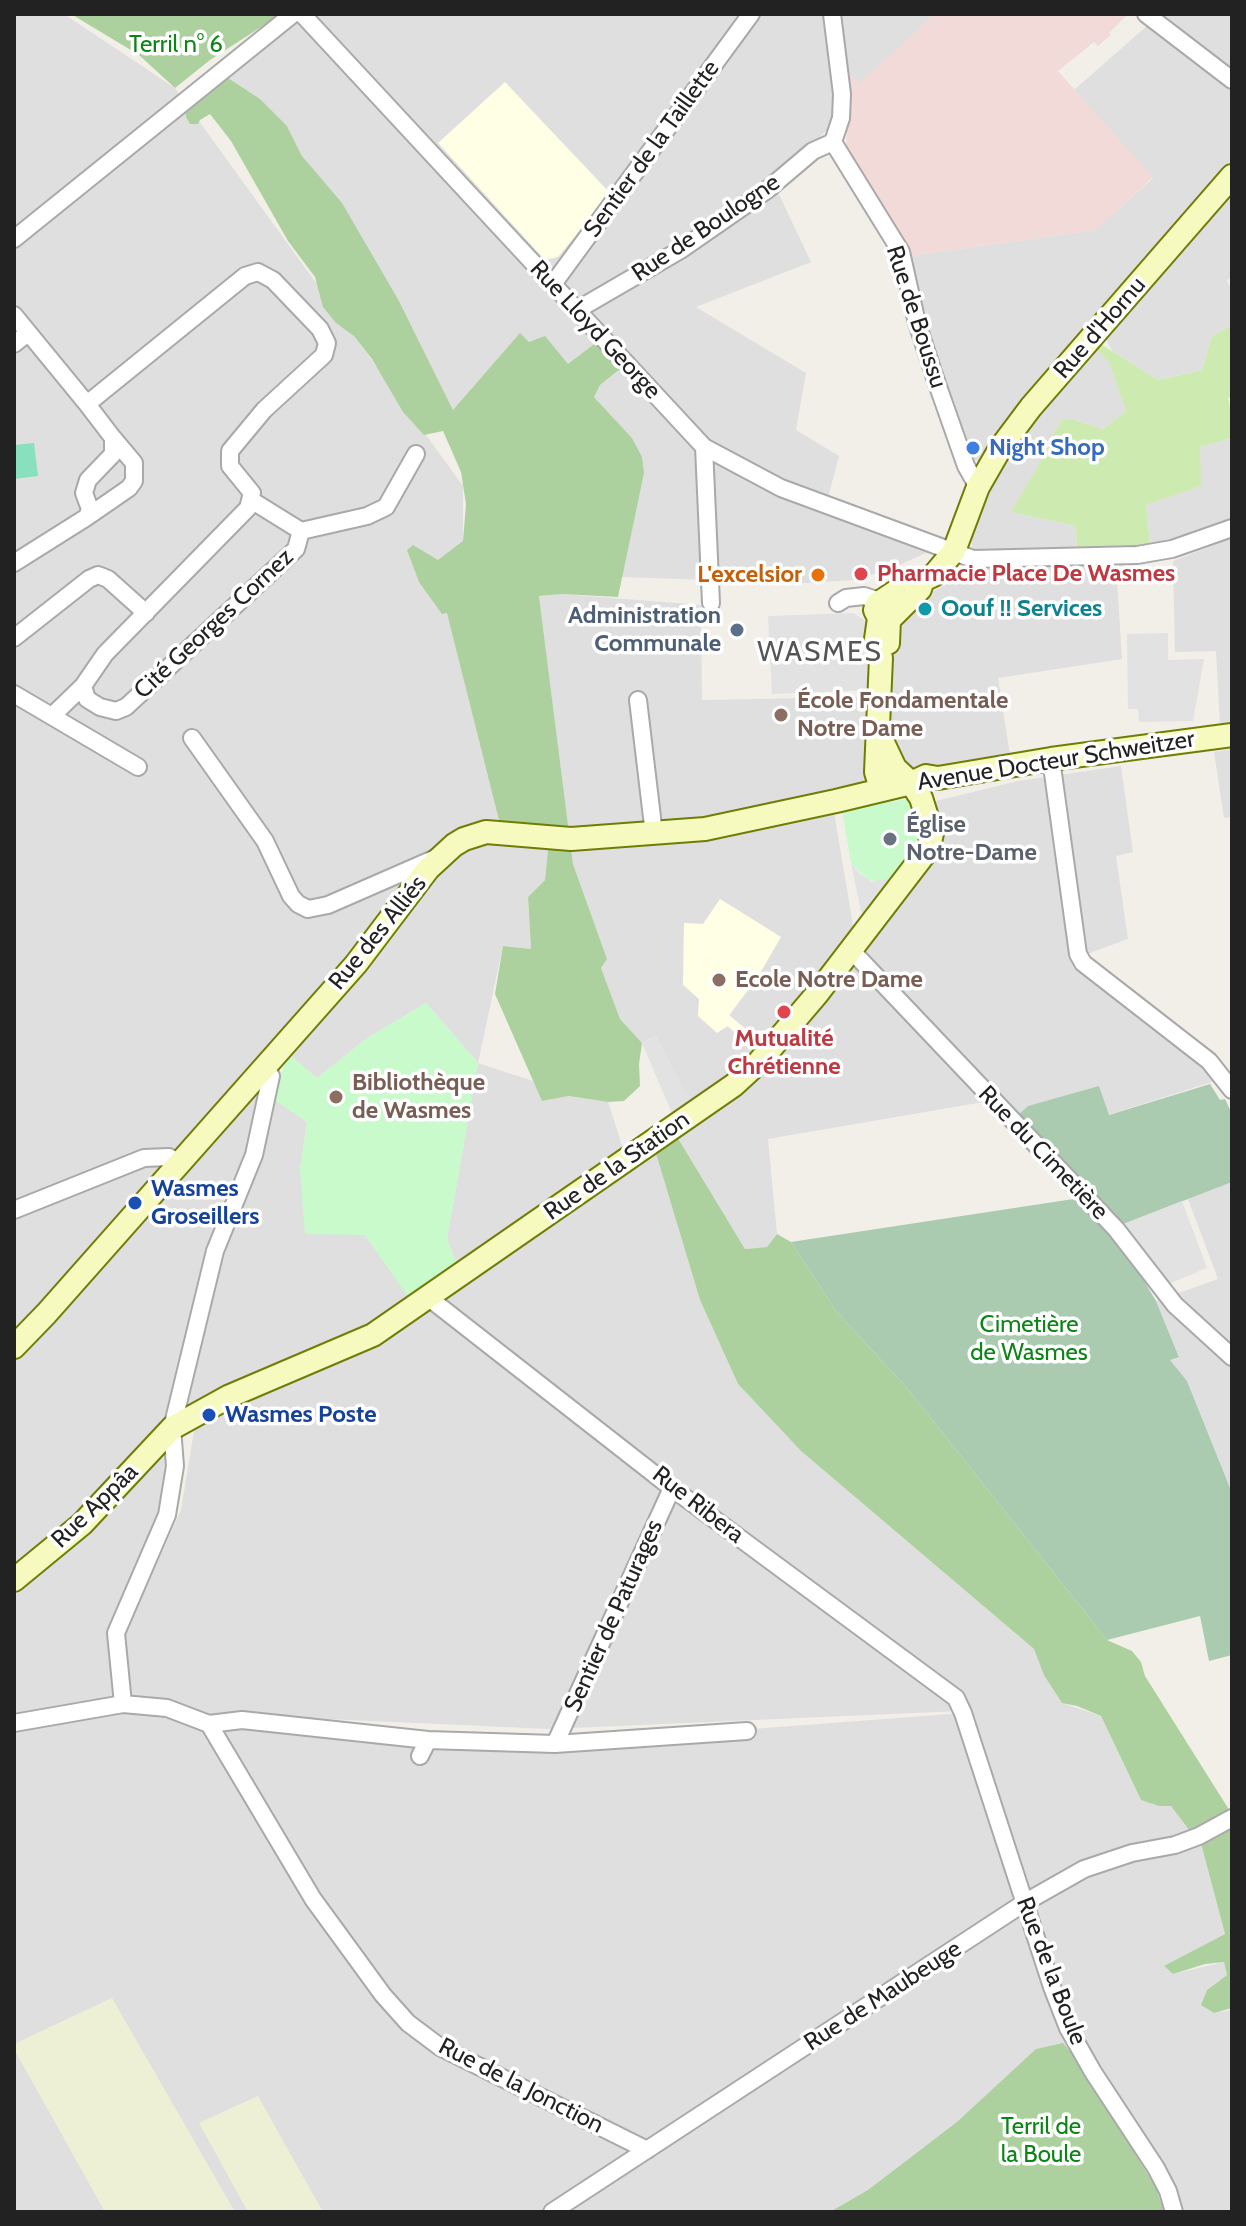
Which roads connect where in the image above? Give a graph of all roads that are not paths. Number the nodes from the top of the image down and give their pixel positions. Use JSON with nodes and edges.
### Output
{"nodes":[{"id":1,"x":293,"y":14,"type":"edge"},
{"id":2,"x":302,"y":14,"type":"edge"},
{"id":3,"x":751,"y":14,"type":"edge"},
{"id":4,"x":832,"y":14,"type":"edge"},
{"id":5,"x":1146,"y":14,"type":"edge"},
{"id":6,"x":1232,"y":80,"type":"edge"},
{"id":7,"x":833,"y":142,"type":"junction"},
{"id":8,"x":1232,"y":176,"type":"edge"},
{"id":9,"x":14,"y":239,"type":"edge"},
{"id":10,"x":553,"y":284,"type":"junction"},
{"id":11,"x":577,"y":310,"type":"junction"},
{"id":12,"x":14,"y":315,"type":"edge"},
{"id":13,"x":28,"y":333,"type":"junction"},
{"id":14,"x":14,"y":344,"type":"edge"},
{"id":15,"x":87,"y":404,"type":"junction"},
{"id":16,"x":113,"y":438,"type":"junction"},
{"id":17,"x":704,"y":447,"type":"junction"},
{"id":18,"x":416,"y":454,"type":"dead end"},
{"id":19,"x":978,"y":487,"type":"junction"},
{"id":20,"x":251,"y":500,"type":"junction"},
{"id":21,"x":87,"y":517,"type":"junction"},
{"id":22,"x":1232,"y":528,"type":"edge"},
{"id":23,"x":301,"y":531,"type":"junction"},
{"id":24,"x":954,"y":551,"type":"junction"},
{"id":25,"x":14,"y":563,"type":"edge"},
{"id":26,"x":711,"y":603,"type":"dead end"},
{"id":27,"x":146,"y":613,"type":"junction"},
{"id":28,"x":14,"y":638,"type":"edge"},
{"id":29,"x":83,"y":686,"type":"junction"},
{"id":30,"x":14,"y":694,"type":"edge"},
{"id":31,"x":638,"y":700,"type":"dead end"},
{"id":32,"x":52,"y":716,"type":"junction"},
{"id":33,"x":878,"y":732,"type":"junction"},
{"id":34,"x":1232,"y":735,"type":"edge"},
{"id":35,"x":192,"y":738,"type":"dead end"},
{"id":36,"x":1051,"y":759,"type":"junction"},
{"id":37,"x":138,"y":767,"type":"dead end"},
{"id":38,"x":914,"y":787,"type":"junction"},
{"id":39,"x":881,"y":789,"type":"junction"},
{"id":40,"x":654,"y":834,"type":"junction"},
{"id":41,"x":442,"y":856,"type":"junction"},
{"id":42,"x":851,"y":950,"type":"junction"},
{"id":43,"x":265,"y":1066,"type":"junction"},
{"id":44,"x":1232,"y":1090,"type":"edge"},
{"id":45,"x":180,"y":1163,"type":"junction"},
{"id":46,"x":14,"y":1210,"type":"edge"},
{"id":47,"x":429,"y":1298,"type":"junction"},
{"id":48,"x":14,"y":1347,"type":"edge"},
{"id":49,"x":1232,"y":1357,"type":"edge"},
{"id":50,"x":172,"y":1428,"type":"junction"},
{"id":51,"x":672,"y":1488,"type":"junction"},
{"id":52,"x":14,"y":1580,"type":"edge"},
{"id":53,"x":123,"y":1704,"type":"junction"},
{"id":54,"x":963,"y":1713,"type":"joint"},
{"id":55,"x":14,"y":1723,"type":"edge"},
{"id":56,"x":209,"y":1724,"type":"junction"},
{"id":57,"x":747,"y":1731,"type":"dead end"},
{"id":58,"x":428,"y":1740,"type":"junction"},
{"id":59,"x":555,"y":1744,"type":"junction"},
{"id":60,"x":420,"y":1756,"type":"dead end"},
{"id":61,"x":1231,"y":1819,"type":"edge"},
{"id":62,"x":1024,"y":1903,"type":"junction"},
{"id":63,"x":647,"y":2150,"type":"junction"},
{"id":64,"x":552,"y":2212,"type":"edge"},
{"id":65,"x":1174,"y":2212,"type":"edge"}],
"edges":[{"from":1,"to":9,"type":"street"},
{"from":2,"to":10,"type":"street","name":"Rue Lloyd George"},
{"from":3,"to":10,"type":"street","name":"Sentier de la Taillette"},
{"from":4,"to":7,"type":"street"},
{"from":5,"to":6,"type":"street"},
{"from":7,"to":11,"type":"street","name":"Rue de Boulogne"},
{"from":7,"to":19,"type":"street","name":"Rue de Boussu"},
{"from":8,"to":19,"type":"street","name":"Rue d'Hornu"},
{"from":10,"to":11,"type":"street","name":"Rue Lloyd George"},
{"from":11,"to":17,"type":"street","name":"Rue Lloyd George"},
{"from":12,"to":13,"type":"street"},
{"from":13,"to":14,"type":"street"},
{"from":13,"to":15,"type":"street"},
{"from":15,"to":16,"type":"street"},
{"from":15,"to":20,"type":"street","name":"Cité Georges Cornez"},
{"from":16,"to":21,"type":"street"},
{"from":16,"to":21,"type":"street"},
{"from":17,"to":24,"type":"street","name":"Rue Lloyd George"},
{"from":17,"to":26,"type":"street"},
{"from":18,"to":23,"type":"street","name":"Cité Georges Cornez"},
{"from":19,"to":24,"type":"street","name":"Rue d'Hornu"},
{"from":20,"to":23,"type":"street","name":"Cité Georges Cornez"},
{"from":20,"to":27,"type":"street"},
{"from":21,"to":25,"type":"street"},
{"from":22,"to":24,"type":"street","name":"Rue Lloyd George"},
{"from":23,"to":29,"type":"street","name":"Cité Georges Cornez"},
{"from":24,"to":33,"type":"street"},
{"from":27,"to":28,"type":"street"},
{"from":27,"to":29,"type":"street"},
{"from":29,"to":32,"type":"street"},
{"from":30,"to":32,"type":"street"},
{"from":31,"to":40,"type":"street"},
{"from":32,"to":37,"type":"street"},
{"from":33,"to":38,"type":"street","name":"Rue de la Station"},
{"from":33,"to":39,"type":"street"},
{"from":34,"to":36,"type":"street","name":"Avenue Docteur Schweitzer"},
{"from":35,"to":41,"type":"street"},
{"from":36,"to":38,"type":"street","name":"Avenue Docteur Schweitzer"},
{"from":36,"to":44,"type":"street"},
{"from":38,"to":39,"type":"street","name":"Avenue Docteur Schweitzer"},
{"from":38,"to":42,"type":"street","name":"Rue de la Station"},
{"from":39,"to":40,"type":"street","name":"Rue des Alliés"},
{"from":40,"to":41,"type":"street","name":"Rue des Alliés"},
{"from":41,"to":43,"type":"street","name":"Rue des Alliés"},
{"from":42,"to":47,"type":"street","name":"Rue de la Station"},
{"from":42,"to":49,"type":"street","name":"Rue du Cimetière"},
{"from":43,"to":45,"type":"street","name":"Rue des Alliés"},
{"from":43,"to":50,"type":"street"},
{"from":45,"to":46,"type":"street"},
{"from":45,"to":48,"type":"street","name":"Rue des Alliés"},
{"from":47,"to":50,"type":"street","name":"Rue de la Station"},
{"from":47,"to":51,"type":"street","name":"Rue Ribera"},
{"from":50,"to":52,"type":"street","name":"Rue Appâa"},
{"from":50,"to":53,"type":"street"},
{"from":51,"to":54,"type":"street","name":"Rue Ribera"},
{"from":51,"to":59,"type":"street","name":"Sentier de Paturages"},
{"from":53,"to":55,"type":"street"},
{"from":53,"to":56,"type":"street"},
{"from":54,"to":62,"type":"street","name":"Rue de la Boule"},
{"from":56,"to":58,"type":"street"},
{"from":56,"to":63,"type":"street","name":"Rue de la Jonction"},
{"from":57,"to":59,"type":"street"},
{"from":58,"to":59,"type":"street"},
{"from":58,"to":60,"type":"street"},
{"from":61,"to":62,"type":"street","name":"Rue de Maubeuge"},
{"from":62,"to":63,"type":"street","name":"Rue de Maubeuge"},
{"from":62,"to":65,"type":"street","name":"Rue de la Boule"},
{"from":63,"to":64,"type":"street","name":"Rue de Maubeuge"}]}
